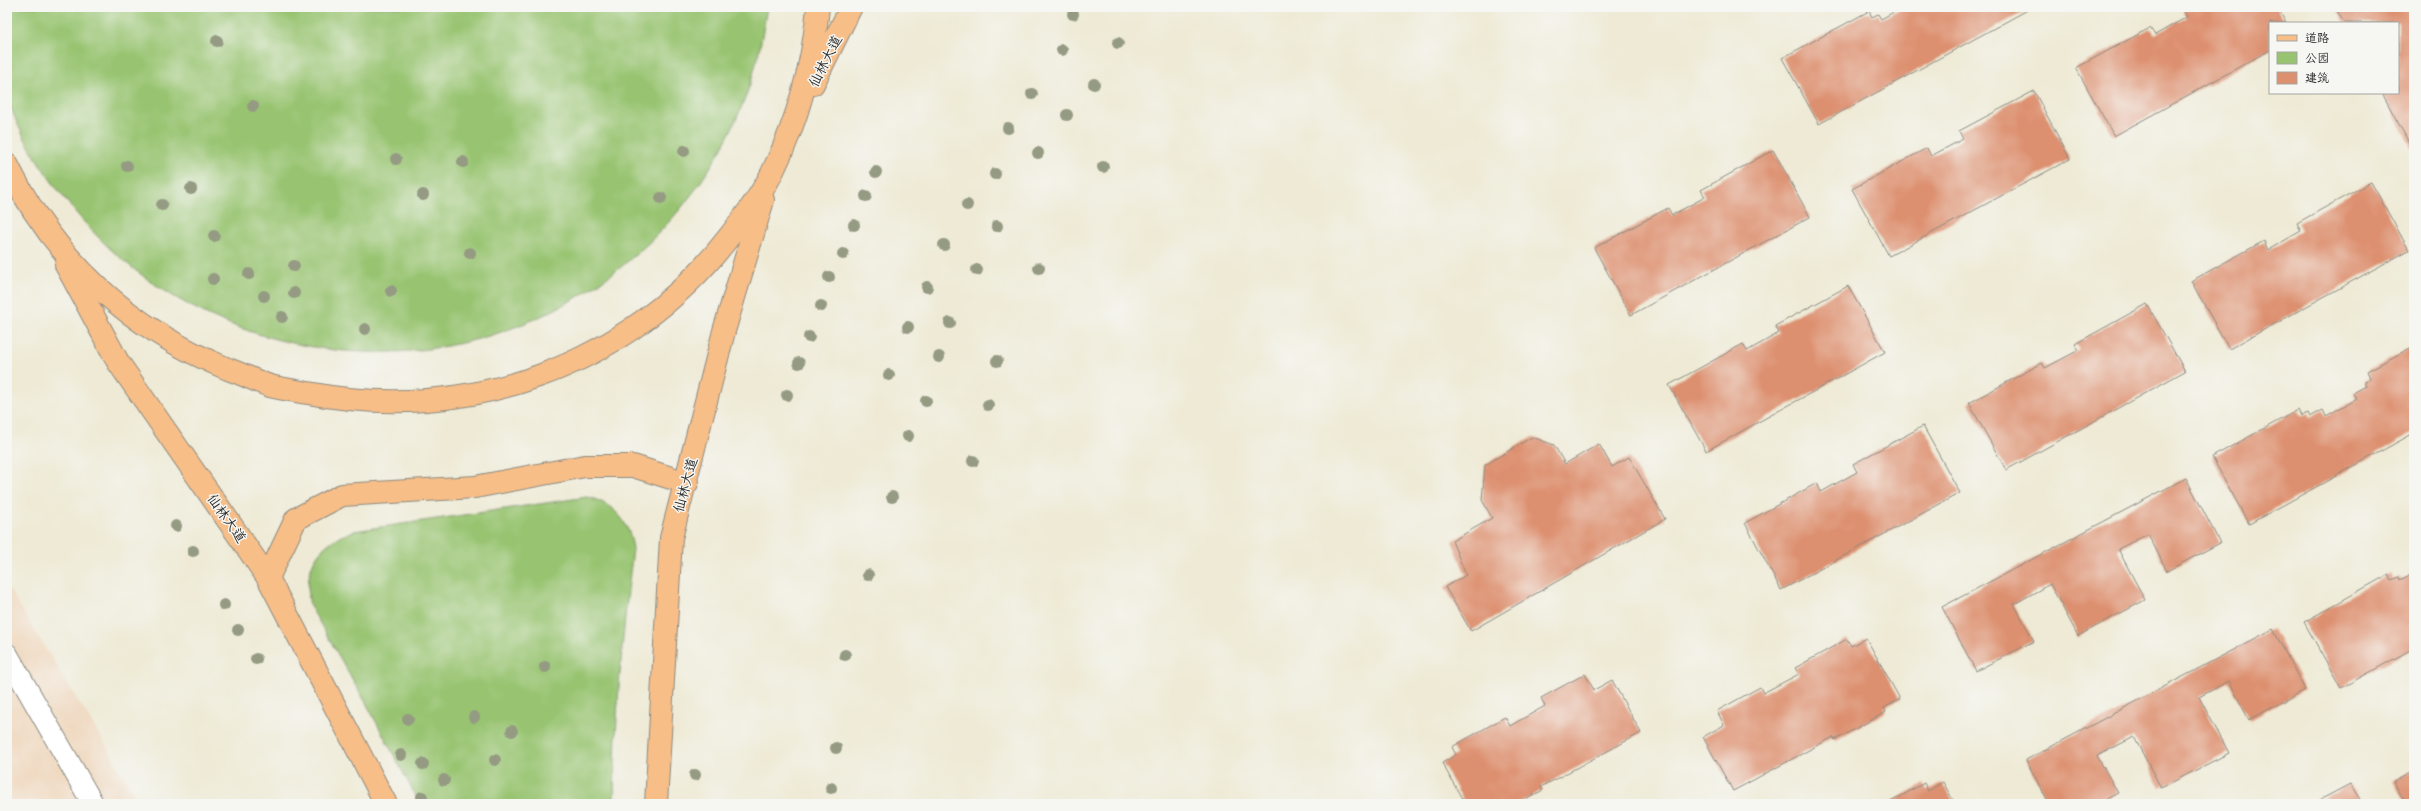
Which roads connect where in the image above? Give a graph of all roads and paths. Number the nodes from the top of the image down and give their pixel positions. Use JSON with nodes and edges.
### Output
{"nodes":[{"id":1,"x":818,"y":7,"type":"edge"},
{"id":2,"x":851,"y":7,"type":"edge"},
{"id":3,"x":798,"y":113,"type":"junction"},
{"id":4,"x":7,"y":164,"type":"edge"},
{"id":5,"x":770,"y":176,"type":"junction"},
{"id":6,"x":14,"y":185,"type":"edge"},
{"id":7,"x":54,"y":241,"type":"junction"},
{"id":8,"x":687,"y":483,"type":"junction"},
{"id":9,"x":268,"y":578,"type":"junction"},
{"id":10,"x":7,"y":654,"type":"edge"},
{"id":11,"x":93,"y":804,"type":"edge"},
{"id":12,"x":386,"y":804,"type":"edge"},
{"id":13,"x":656,"y":804,"type":"edge"}],
"edges":[{"from":1,"to":3,"type":"main road"},
{"from":2,"to":3,"type":"main road","name":"仙林大道"},
{"from":3,"to":5,"type":"main road"},
{"from":4,"to":6,"type":"main road"},
{"from":5,"to":7,"type":"main road"},
{"from":5,"to":8,"type":"main road","name":"仙林大道"},
{"from":6,"to":7,"type":"main road"},
{"from":7,"to":9,"type":"main road","name":"仙林大道"},
{"from":8,"to":9,"type":"main road"},
{"from":8,"to":13,"type":"main road","name":"仙林大道"},
{"from":9,"to":12,"type":"main road","name":"仙林大道"},
{"from":10,"to":11,"type":"lane"}]}
